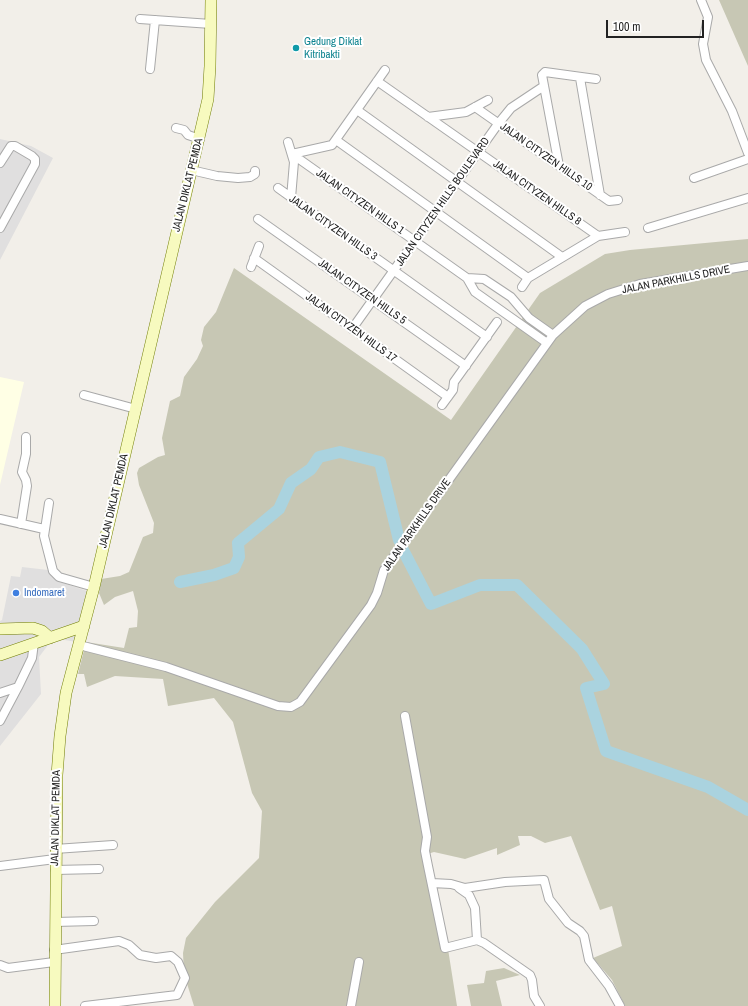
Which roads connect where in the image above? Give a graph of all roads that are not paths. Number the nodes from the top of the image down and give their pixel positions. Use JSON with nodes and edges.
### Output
{"nodes":[{"id":1,"x":211,"y":0,"type":"edge"},
{"id":2,"x":701,"y":0,"type":"edge"},
{"id":3,"x":140,"y":19,"type":"dead end"},
{"id":4,"x":155,"y":20,"type":"junction"},
{"id":5,"x":211,"y":24,"type":"junction"},
{"id":6,"x":150,"y":69,"type":"dead end"},
{"id":7,"x":385,"y":70,"type":"dead end"},
{"id":8,"x":580,"y":78,"type":"junction"},
{"id":9,"x":596,"y":79,"type":"dead end"},
{"id":10,"x":377,"y":81,"type":"junction"},
{"id":11,"x":544,"y":86,"type":"junction"},
{"id":12,"x":488,"y":100,"type":"dead end"},
{"id":13,"x":475,"y":107,"type":"junction"},
{"id":14,"x":357,"y":110,"type":"junction"},
{"id":15,"x":428,"y":116,"type":"junction"},
{"id":16,"x":498,"y":124,"type":"junction"},
{"id":17,"x":176,"y":128,"type":"dead end"},
{"id":18,"x":200,"y":139,"type":"junction"},
{"id":19,"x":336,"y":140,"type":"junction"},
{"id":20,"x":288,"y":142,"type":"dead end"},
{"id":21,"x":478,"y":152,"type":"junction"},
{"id":22,"x":748,"y":153,"type":"edge"},
{"id":23,"x":292,"y":154,"type":"junction"},
{"id":24,"x":748,"y":160,"type":"edge"},
{"id":25,"x":0,"y":163,"type":"edge"},
{"id":26,"x":559,"y":166,"type":"junction"},
{"id":27,"x":191,"y":170,"type":"junction"},
{"id":28,"x":255,"y":171,"type":"dead end"},
{"id":29,"x":694,"y":178,"type":"dead end"},
{"id":30,"x":457,"y":182,"type":"junction"},
{"id":31,"x":278,"y":188,"type":"dead end"},
{"id":32,"x":600,"y":195,"type":"junction"},
{"id":33,"x":291,"y":198,"type":"junction"},
{"id":34,"x":748,"y":198,"type":"edge"},
{"id":35,"x":618,"y":200,"type":"dead end"},
{"id":36,"x":436,"y":212,"type":"junction"},
{"id":37,"x":258,"y":218,"type":"dead end"},
{"id":38,"x":0,"y":228,"type":"edge"},
{"id":39,"x":648,"y":228,"type":"dead end"},
{"id":40,"x":625,"y":232,"type":"dead end"},
{"id":41,"x":598,"y":236,"type":"junction"},
{"id":42,"x":415,"y":241,"type":"junction"},
{"id":43,"x":259,"y":246,"type":"dead end"},
{"id":44,"x":254,"y":258,"type":"junction"},
{"id":45,"x":562,"y":258,"type":"junction"},
{"id":46,"x":748,"y":266,"type":"edge"},
{"id":47,"x":251,"y":267,"type":"dead end"},
{"id":48,"x":394,"y":271,"type":"junction"},
{"id":49,"x":467,"y":278,"type":"junction"},
{"id":50,"x":528,"y":278,"type":"junction"},
{"id":51,"x":522,"y":287,"type":"dead end"},
{"id":52,"x":373,"y":299,"type":"junction"},
{"id":53,"x":497,"y":322,"type":"dead end"},
{"id":54,"x":352,"y":329,"type":"junction"},
{"id":55,"x":553,"y":335,"type":"junction"},
{"id":56,"x":487,"y":337,"type":"junction"},
{"id":57,"x":547,"y":343,"type":"junction"},
{"id":58,"x":466,"y":366,"type":"junction"},
{"id":59,"x":84,"y":395,"type":"dead end"},
{"id":60,"x":448,"y":397,"type":"junction"},
{"id":61,"x":442,"y":405,"type":"dead end"},
{"id":62,"x":136,"y":409,"type":"junction"},
{"id":63,"x":26,"y":437,"type":"dead end"},
{"id":64,"x":49,"y":503,"type":"dead end"},
{"id":65,"x":0,"y":520,"type":"edge"},
{"id":66,"x":21,"y":524,"type":"junction"},
{"id":67,"x":44,"y":529,"type":"junction"},
{"id":68,"x":94,"y":587,"type":"junction"},
{"id":69,"x":84,"y":626,"type":"junction"},
{"id":70,"x":0,"y":629,"type":"edge"},
{"id":71,"x":50,"y":638,"type":"junction"},
{"id":72,"x":34,"y":643,"type":"junction"},
{"id":73,"x":79,"y":645,"type":"junction"},
{"id":74,"x":0,"y":655,"type":"edge"},
{"id":75,"x":18,"y":687,"type":"junction"},
{"id":76,"x":0,"y":693,"type":"edge"},
{"id":77,"x":405,"y":716,"type":"dead end"},
{"id":78,"x":0,"y":721,"type":"edge"},
{"id":79,"x":113,"y":845,"type":"dead end"},
{"id":80,"x":55,"y":859,"type":"junction"},
{"id":81,"x":0,"y":866,"type":"edge"},
{"id":82,"x":99,"y":869,"type":"dead end"},
{"id":83,"x":432,"y":883,"type":"junction"},
{"id":84,"x":456,"y":886,"type":"junction"},
{"id":85,"x":94,"y":921,"type":"dead end"},
{"id":86,"x":55,"y":922,"type":"junction"},
{"id":87,"x":477,"y":940,"type":"junction"},
{"id":88,"x":54,"y":950,"type":"junction"},
{"id":89,"x":54,"y":962,"type":"junction"},
{"id":90,"x":359,"y":962,"type":"dead end"},
{"id":91,"x":0,"y":965,"type":"edge"},
{"id":92,"x":55,"y":1006,"type":"edge"},
{"id":93,"x":85,"y":1006,"type":"edge"},
{"id":94,"x":351,"y":1006,"type":"edge"},
{"id":95,"x":540,"y":1006,"type":"edge"},
{"id":96,"x":620,"y":1006,"type":"edge"}],
"edges":[{"from":1,"to":5,"type":"street","name":"JALAN DIKLAT PEMDA"},
{"from":2,"to":22,"type":"street"},
{"from":3,"to":4,"type":"street"},
{"from":4,"to":5,"type":"street"},
{"from":4,"to":6,"type":"street"},
{"from":5,"to":18,"type":"street","name":"JALAN DIKLAT PEMDA"},
{"from":7,"to":10,"type":"street"},
{"from":8,"to":9,"type":"street"},
{"from":8,"to":11,"type":"street"},
{"from":8,"to":32,"type":"street"},
{"from":10,"to":14,"type":"street"},
{"from":10,"to":15,"type":"street","name":"JALAN CITYZEN HILLS 8"},
{"from":11,"to":16,"type":"street","name":"JALAN CITYZEN HILLS BOULEVARD"},
{"from":11,"to":26,"type":"street"},
{"from":12,"to":13,"type":"street"},
{"from":13,"to":15,"type":"street"},
{"from":13,"to":16,"type":"street","name":"JALAN CITYZEN HILLS 10"},
{"from":14,"to":19,"type":"street"},
{"from":14,"to":30,"type":"street"},
{"from":15,"to":21,"type":"street","name":"JALAN CITYZEN HILLS 8"},
{"from":16,"to":21,"type":"street","name":"JALAN CITYZEN HILLS BOULEVARD"},
{"from":16,"to":26,"type":"street","name":"JALAN CITYZEN HILLS 10"},
{"from":17,"to":18,"type":"street"},
{"from":18,"to":27,"type":"street","name":"JALAN DIKLAT PEMDA"},
{"from":19,"to":23,"type":"street"},
{"from":19,"to":36,"type":"street"},
{"from":20,"to":23,"type":"street"},
{"from":21,"to":30,"type":"street","name":"JALAN CITYZEN HILLS BOULEVARD"},
{"from":21,"to":41,"type":"street","name":"JALAN CITYZEN HILLS 8"},
{"from":23,"to":33,"type":"street"},
{"from":23,"to":42,"type":"street","name":"JALAN CITYZEN HILLS 1"},
{"from":24,"to":29,"type":"street"},
{"from":25,"to":38,"type":"street"},
{"from":26,"to":32,"type":"street","name":"JALAN CITYZEN HILLS 10"},
{"from":27,"to":28,"type":"street"},
{"from":27,"to":62,"type":"street","name":"JALAN DIKLAT PEMDA"},
{"from":30,"to":36,"type":"street","name":"JALAN CITYZEN HILLS BOULEVARD"},
{"from":30,"to":45,"type":"street"},
{"from":31,"to":33,"type":"street","name":"JALAN CITYZEN HILLS 3"},
{"from":32,"to":35,"type":"street","name":"JALAN CITYZEN HILLS 10"},
{"from":33,"to":48,"type":"street","name":"JALAN CITYZEN HILLS 3"},
{"from":34,"to":39,"type":"street"},
{"from":36,"to":42,"type":"street","name":"JALAN CITYZEN HILLS BOULEVARD"},
{"from":36,"to":50,"type":"street"},
{"from":37,"to":52,"type":"street","name":"JALAN CITYZEN HILLS 5"},
{"from":40,"to":41,"type":"street"},
{"from":41,"to":45,"type":"street"},
{"from":42,"to":48,"type":"street","name":"JALAN CITYZEN HILLS BOULEVARD"},
{"from":42,"to":49,"type":"street","name":"JALAN CITYZEN HILLS 1"},
{"from":43,"to":44,"type":"street"},
{"from":44,"to":47,"type":"street"},
{"from":44,"to":54,"type":"street","name":"JALAN CITYZEN HILLS 17"},
{"from":45,"to":50,"type":"street"},
{"from":46,"to":55,"type":"street","name":"JALAN PARKHILLS DRIVE"},
{"from":48,"to":52,"type":"street","name":"JALAN CITYZEN HILLS BOULEVARD"},
{"from":48,"to":56,"type":"street","name":"JALAN CITYZEN HILLS 3"},
{"from":49,"to":55,"type":"street"},
{"from":49,"to":57,"type":"street"},
{"from":50,"to":51,"type":"street"},
{"from":52,"to":54,"type":"street","name":"JALAN CITYZEN HILLS BOULEVARD"},
{"from":52,"to":58,"type":"street","name":"JALAN CITYZEN HILLS 5"},
{"from":53,"to":56,"type":"street"},
{"from":54,"to":60,"type":"street","name":"JALAN CITYZEN HILLS 17"},
{"from":55,"to":57,"type":"street","name":"JALAN PARKHILLS DRIVE"},
{"from":56,"to":58,"type":"street"},
{"from":57,"to":73,"type":"street","name":"JALAN PARKHILLS DRIVE"},
{"from":58,"to":60,"type":"street"},
{"from":59,"to":62,"type":"street"},
{"from":60,"to":61,"type":"street"},
{"from":62,"to":68,"type":"street","name":"JALAN DIKLAT PEMDA"},
{"from":63,"to":66,"type":"street"},
{"from":64,"to":67,"type":"street"},
{"from":65,"to":66,"type":"street"},
{"from":66,"to":67,"type":"street"},
{"from":67,"to":68,"type":"street"},
{"from":68,"to":69,"type":"street","name":"JALAN DIKLAT PEMDA"},
{"from":69,"to":71,"type":"street"},
{"from":69,"to":73,"type":"street","name":"JALAN DIKLAT PEMDA"},
{"from":70,"to":71,"type":"street"},
{"from":71,"to":72,"type":"street"},
{"from":72,"to":74,"type":"street"},
{"from":72,"to":75,"type":"street"},
{"from":73,"to":80,"type":"street","name":"JALAN DIKLAT PEMDA"},
{"from":75,"to":76,"type":"street"},
{"from":75,"to":78,"type":"street"},
{"from":77,"to":83,"type":"street"},
{"from":79,"to":80,"type":"street"},
{"from":80,"to":81,"type":"street"},
{"from":80,"to":82,"type":"street"},
{"from":80,"to":86,"type":"street","name":"JALAN DIKLAT PEMDA"},
{"from":83,"to":84,"type":"street"},
{"from":83,"to":87,"type":"street"},
{"from":84,"to":87,"type":"street"},
{"from":84,"to":96,"type":"street"},
{"from":85,"to":86,"type":"street"},
{"from":86,"to":88,"type":"street","name":"JALAN DIKLAT PEMDA"},
{"from":87,"to":95,"type":"street"},
{"from":88,"to":89,"type":"street","name":"JALAN DIKLAT PEMDA"},
{"from":88,"to":93,"type":"street"},
{"from":89,"to":91,"type":"street"},
{"from":89,"to":92,"type":"street","name":"JALAN DIKLAT PEMDA"},
{"from":90,"to":94,"type":"street"}]}
